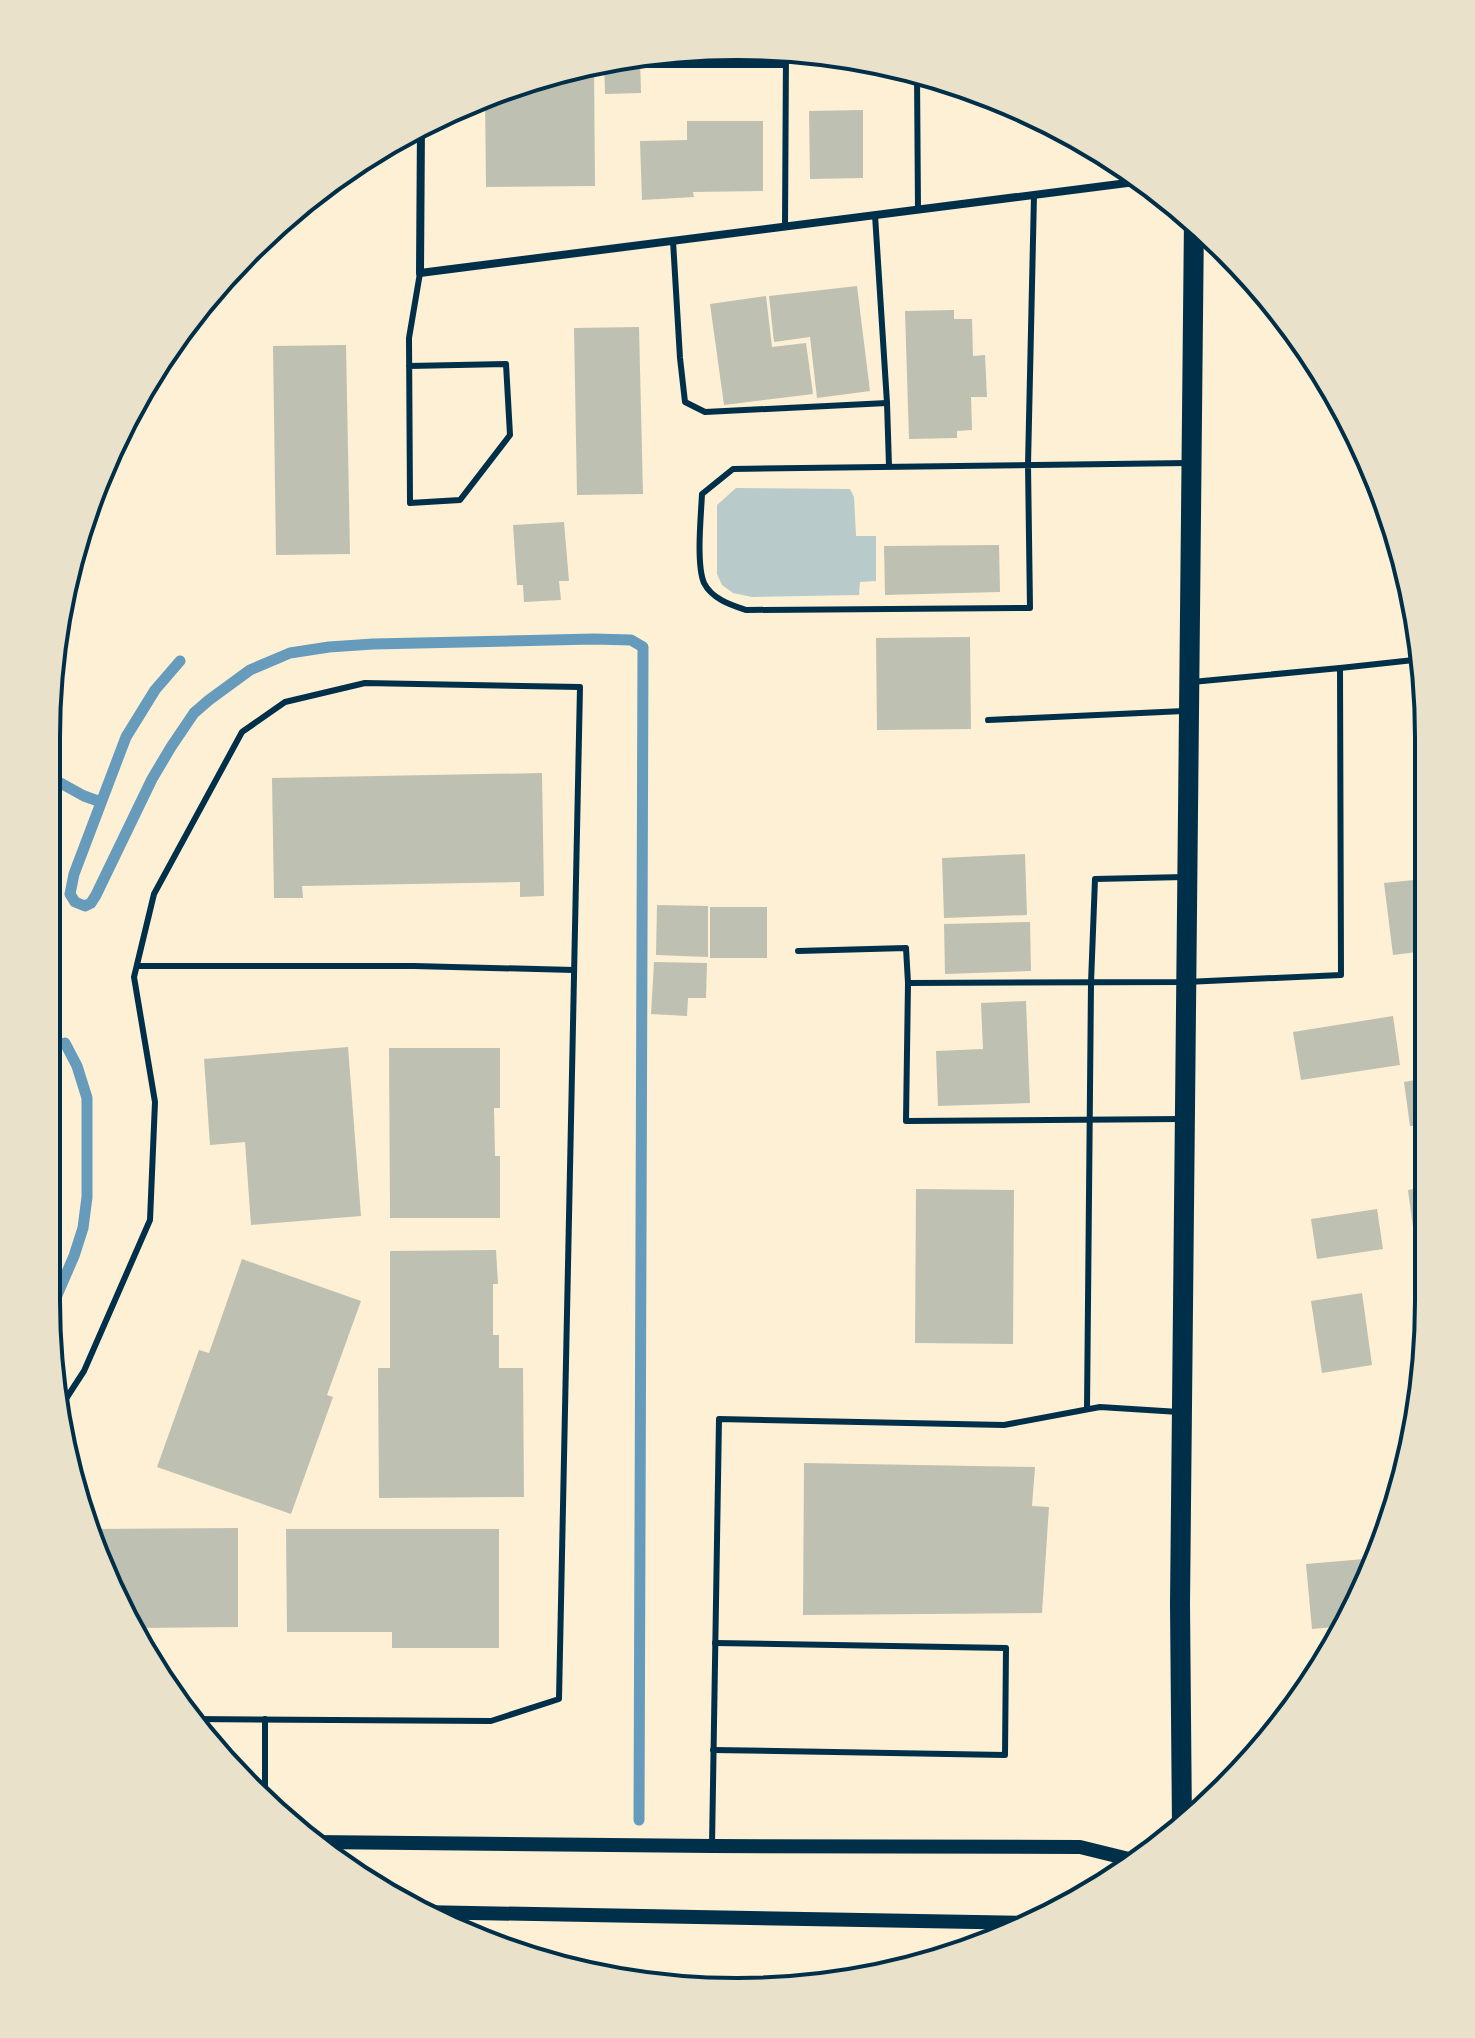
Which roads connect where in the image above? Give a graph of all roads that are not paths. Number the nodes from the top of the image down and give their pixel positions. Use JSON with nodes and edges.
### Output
{"nodes":[{"id":1,"x":785,"y":61,"type":"edge"},
{"id":2,"x":658,"y":65,"type":"edge"},
{"id":3,"x":785,"y":65,"type":"junction"},
{"id":4,"x":917,"y":84,"type":"edge"},
{"id":5,"x":421,"y":139,"type":"edge"},
{"id":6,"x":1127,"y":183,"type":"edge"},
{"id":7,"x":1034,"y":195,"type":"junction"},
{"id":8,"x":918,"y":210,"type":"junction"},
{"id":9,"x":875,"y":215,"type":"junction"},
{"id":10,"x":785,"y":226,"type":"junction"},
{"id":11,"x":1194,"y":237,"type":"edge"},
{"id":12,"x":673,"y":241,"type":"junction"},
{"id":13,"x":420,"y":273,"type":"junction"},
{"id":14,"x":409,"y":366,"type":"junction"},
{"id":15,"x":887,"y":403,"type":"junction"},
{"id":16,"x":1191,"y":463,"type":"junction"},
{"id":17,"x":1028,"y":465,"type":"junction"},
{"id":18,"x":889,"y":466,"type":"junction"},
{"id":19,"x":1410,"y":660,"type":"edge"},
{"id":20,"x":1340,"y":668,"type":"junction"},
{"id":21,"x":1188,"y":682,"type":"junction"},
{"id":22,"x":1188,"y":711,"type":"junction"},
{"id":23,"x":988,"y":720,"type":"dead end"},
{"id":24,"x":1187,"y":877,"type":"junction"},
{"id":25,"x":798,"y":951,"type":"dead end"},
{"id":26,"x":137,"y":966,"type":"junction"},
{"id":27,"x":574,"y":970,"type":"junction"},
{"id":28,"x":1186,"y":982,"type":"junction"},
{"id":29,"x":908,"y":983,"type":"junction"},
{"id":30,"x":1091,"y":983,"type":"junction"},
{"id":31,"x":1185,"y":1119,"type":"junction"},
{"id":32,"x":1089,"y":1120,"type":"junction"},
{"id":33,"x":67,"y":1397,"type":"edge"},
{"id":34,"x":1087,"y":1409,"type":"junction"},
{"id":35,"x":1182,"y":1412,"type":"junction"},
{"id":36,"x":715,"y":1643,"type":"junction"},
{"id":37,"x":205,"y":1719,"type":"edge"},
{"id":38,"x":265,"y":1719,"type":"junction"},
{"id":39,"x":713,"y":1750,"type":"junction"},
{"id":40,"x":265,"y":1786,"type":"edge"},
{"id":41,"x":1182,"y":1812,"type":"edge"},
{"id":42,"x":331,"y":1842,"type":"edge"},
{"id":43,"x":712,"y":1846,"type":"junction"},
{"id":44,"x":1123,"y":1858,"type":"edge"},
{"id":45,"x":448,"y":1913,"type":"edge"},
{"id":46,"x":1005,"y":1923,"type":"edge"}],
"edges":[{"from":1,"to":3,"type":"lane"},
{"from":2,"to":3,"type":"lane"},
{"from":3,"to":10,"type":"lane"},
{"from":4,"to":8,"type":"lane"},
{"from":5,"to":13,"type":"street"},
{"from":6,"to":7,"type":"street"},
{"from":7,"to":8,"type":"street"},
{"from":7,"to":17,"type":"lane"},
{"from":8,"to":9,"type":"street"},
{"from":9,"to":10,"type":"street"},
{"from":9,"to":15,"type":"lane"},
{"from":10,"to":12,"type":"street"},
{"from":11,"to":16,"type":"main road"},
{"from":12,"to":13,"type":"street"},
{"from":12,"to":15,"type":"lane"},
{"from":13,"to":14,"type":"lane"},
{"from":14,"to":14,"type":"lane"},
{"from":15,"to":18,"type":"lane"},
{"from":16,"to":17,"type":"lane"},
{"from":16,"to":21,"type":"main road"},
{"from":17,"to":18,"type":"lane"},
{"from":17,"to":18,"type":"lane"},
{"from":19,"to":20,"type":"lane"},
{"from":20,"to":21,"type":"lane"},
{"from":20,"to":28,"type":"lane"},
{"from":21,"to":22,"type":"main road"},
{"from":22,"to":23,"type":"lane"},
{"from":22,"to":24,"type":"main road"},
{"from":24,"to":28,"type":"main road"},
{"from":24,"to":30,"type":"lane"},
{"from":25,"to":29,"type":"lane"},
{"from":26,"to":27,"type":"lane"},
{"from":26,"to":27,"type":"lane"},
{"from":26,"to":33,"type":"lane"},
{"from":27,"to":38,"type":"lane"},
{"from":28,"to":30,"type":"lane"},
{"from":28,"to":31,"type":"main road"},
{"from":29,"to":30,"type":"lane"},
{"from":29,"to":32,"type":"lane"},
{"from":30,"to":32,"type":"lane"},
{"from":31,"to":32,"type":"lane"},
{"from":31,"to":35,"type":"main road"},
{"from":32,"to":34,"type":"lane"},
{"from":34,"to":35,"type":"lane"},
{"from":34,"to":36,"type":"lane"},
{"from":35,"to":41,"type":"main road"},
{"from":36,"to":39,"type":"lane"},
{"from":36,"to":39,"type":"lane"},
{"from":37,"to":38,"type":"lane"},
{"from":38,"to":40,"type":"lane"},
{"from":39,"to":43,"type":"lane"},
{"from":42,"to":43,"type":"street"},
{"from":43,"to":44,"type":"street"},
{"from":45,"to":46,"type":"street"}]}
